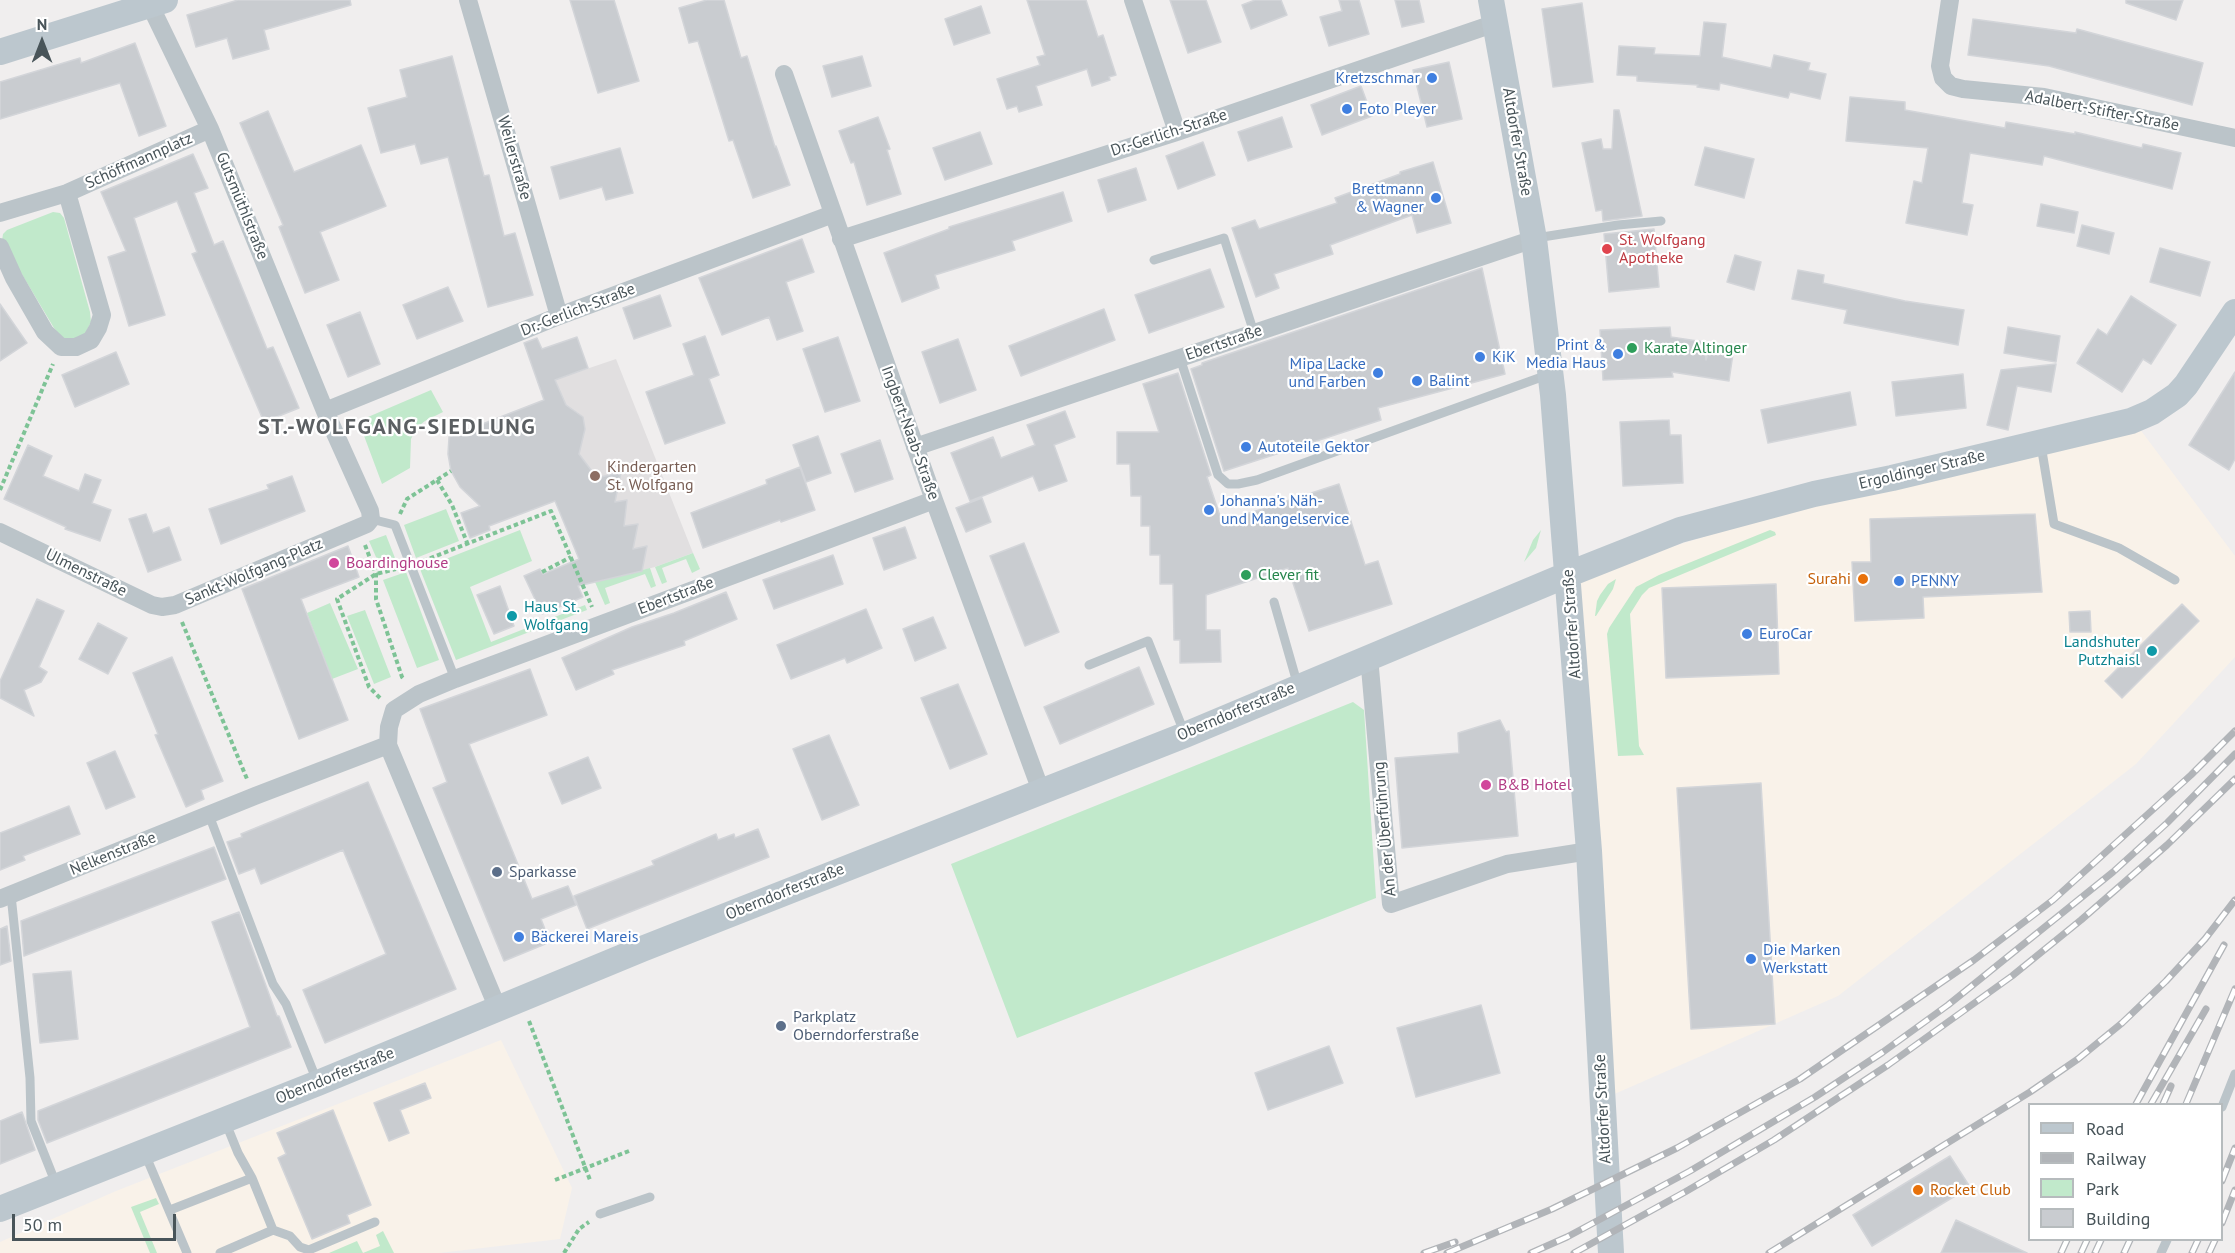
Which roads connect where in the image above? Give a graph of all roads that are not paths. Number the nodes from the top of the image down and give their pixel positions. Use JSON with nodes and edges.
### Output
{"nodes":[{"id":1,"x":468,"y":0,"type":"edge"},
{"id":2,"x":1133,"y":0,"type":"edge"},
{"id":3,"x":1950,"y":0,"type":"edge"},
{"id":4,"x":143,"y":4,"type":"edge"},
{"id":5,"x":1493,"y":12,"type":"edge"},
{"id":6,"x":0,"y":52,"type":"edge"},
{"id":7,"x":784,"y":74,"type":"dead end"},
{"id":8,"x":210,"y":129,"type":"junction"},
{"id":9,"x":1177,"y":132,"type":"junction"},
{"id":10,"x":2235,"y":138,"type":"edge"},
{"id":11,"x":67,"y":193,"type":"junction"},
{"id":12,"x":0,"y":213,"type":"edge"},
{"id":13,"x":833,"y":214,"type":"junction"},
{"id":14,"x":1661,"y":220,"type":"dead end"},
{"id":15,"x":841,"y":239,"type":"junction"},
{"id":16,"x":1534,"y":239,"type":"junction"},
{"id":17,"x":0,"y":247,"type":"edge"},
{"id":18,"x":1154,"y":260,"type":"dead end"},
{"id":19,"x":2235,"y":312,"type":"edge"},
{"id":20,"x":559,"y":316,"type":"junction"},
{"id":21,"x":1254,"y":333,"type":"junction"},
{"id":22,"x":1180,"y":358,"type":"junction"},
{"id":23,"x":1551,"y":374,"type":"junction"},
{"id":24,"x":325,"y":411,"type":"junction"},
{"id":25,"x":2041,"y":443,"type":"junction"},
{"id":26,"x":915,"y":447,"type":"junction"},
{"id":27,"x":934,"y":500,"type":"junction"},
{"id":28,"x":364,"y":523,"type":"junction"},
{"id":29,"x":0,"y":532,"type":"edge"},
{"id":30,"x":1569,"y":574,"type":"junction"},
{"id":31,"x":2175,"y":580,"type":"dead end"},
{"id":32,"x":1274,"y":602,"type":"dead end"},
{"id":33,"x":175,"y":605,"type":"joint"},
{"id":34,"x":1369,"y":657,"type":"junction"},
{"id":35,"x":1089,"y":664,"type":"dead end"},
{"id":36,"x":455,"y":679,"type":"junction"},
{"id":37,"x":1298,"y":686,"type":"junction"},
{"id":38,"x":1185,"y":735,"type":"junction"},
{"id":39,"x":388,"y":745,"type":"junction"},
{"id":40,"x":1041,"y":791,"type":"junction"},
{"id":41,"x":209,"y":815,"type":"junction"},
{"id":42,"x":1589,"y":851,"type":"junction"},
{"id":43,"x":6,"y":897,"type":"edge"},
{"id":44,"x":498,"y":1009,"type":"junction"},
{"id":45,"x":2235,"y":1074,"type":"edge"},
{"id":46,"x":318,"y":1083,"type":"junction"},
{"id":47,"x":2223,"y":1104,"type":"edge"},
{"id":48,"x":225,"y":1120,"type":"junction"},
{"id":49,"x":144,"y":1152,"type":"junction"},
{"id":50,"x":252,"y":1178,"type":"junction"},
{"id":51,"x":57,"y":1186,"type":"junction"},
{"id":52,"x":650,"y":1197,"type":"dead end"},
{"id":53,"x":0,"y":1209,"type":"edge"},
{"id":54,"x":170,"y":1210,"type":"junction"},
{"id":55,"x":600,"y":1214,"type":"road end"},
{"id":56,"x":375,"y":1222,"type":"dead end"},
{"id":57,"x":273,"y":1230,"type":"junction"},
{"id":58,"x":187,"y":1253,"type":"edge"},
{"id":59,"x":220,"y":1253,"type":"edge"},
{"id":60,"x":1611,"y":1253,"type":"edge"}],
"edges":[{"from":1,"to":20,"type":"street","name":"Weilerstraße"},
{"from":2,"to":9,"type":"street"},
{"from":3,"to":10,"type":"street","name":"Adalbert-Stifter-Straße"},
{"from":4,"to":6,"type":"main road"},
{"from":4,"to":8,"type":"street","name":"Gutsmüthlstraße"},
{"from":5,"to":9,"type":"street","name":"Dr.-Gerlich-Straße"},
{"from":5,"to":16,"type":"main road","name":"Altdorfer Straße"},
{"from":7,"to":13,"type":"street","name":"Ingbert-Naab-Straße"},
{"from":8,"to":11,"type":"street","name":"Schöffmannplatz"},
{"from":8,"to":24,"type":"street","name":"Gutsmüthlstraße"},
{"from":9,"to":15,"type":"street","name":"Dr.-Gerlich-Straße"},
{"from":11,"to":12,"type":"street","name":"Schöffmannplatz"},
{"from":11,"to":17,"type":"street","name":"Schöffmannplatz"},
{"from":13,"to":15,"type":"street","name":"Ingbert-Naab-Straße"},
{"from":13,"to":20,"type":"street","name":"Dr.-Gerlich-Straße"},
{"from":14,"to":16,"type":"lane"},
{"from":15,"to":26,"type":"street","name":"Ingbert-Naab-Straße"},
{"from":16,"to":21,"type":"street","name":"Ebertstraße"},
{"from":16,"to":23,"type":"main road","name":"Altdorfer Straße"},
{"from":18,"to":21,"type":"lane"},
{"from":19,"to":25,"type":"main road","name":"Ergoldinger Straße"},
{"from":20,"to":24,"type":"street","name":"Dr.-Gerlich-Straße"},
{"from":21,"to":22,"type":"street","name":"Ebertstraße"},
{"from":22,"to":23,"type":"lane"},
{"from":22,"to":26,"type":"street","name":"Ebertstraße"},
{"from":23,"to":30,"type":"main road","name":"Altdorfer Straße"},
{"from":24,"to":28,"type":"street"},
{"from":25,"to":30,"type":"main road","name":"Ergoldinger Straße"},
{"from":25,"to":31,"type":"lane"},
{"from":26,"to":27,"type":"street","name":"Ingbert-Naab-Straße"},
{"from":27,"to":36,"type":"street","name":"Ebertstraße"},
{"from":27,"to":40,"type":"street","name":"Ingbert-Naab-Straße"},
{"from":28,"to":33,"type":"street","name":"Sankt-Wolfgang-Platz"},
{"from":28,"to":36,"type":"lane"},
{"from":29,"to":33,"type":"street","name":"Ulmenstraße"},
{"from":30,"to":34,"type":"main road","name":"Oberndorferstraße"},
{"from":30,"to":42,"type":"main road","name":"Altdorfer Straße"},
{"from":32,"to":37,"type":"lane"},
{"from":34,"to":37,"type":"main road","name":"Oberndorferstraße"},
{"from":34,"to":42,"type":"street","name":"An der Überführung"},
{"from":35,"to":38,"type":"lane"},
{"from":36,"to":39,"type":"street","name":"Ebertstraße"},
{"from":37,"to":38,"type":"main road","name":"Oberndorferstraße"},
{"from":38,"to":40,"type":"main road","name":"Oberndorferstraße"},
{"from":39,"to":41,"type":"street","name":"Nelkenstraße"},
{"from":39,"to":44,"type":"street"},
{"from":40,"to":44,"type":"main road","name":"Oberndorferstraße"},
{"from":41,"to":43,"type":"street","name":"Nelkenstraße"},
{"from":41,"to":46,"type":"lane"},
{"from":42,"to":60,"type":"main road","name":"Altdorfer Straße"},
{"from":43,"to":51,"type":"lane"},
{"from":44,"to":46,"type":"main road","name":"Oberndorferstraße"},
{"from":45,"to":47,"type":"lane"},
{"from":46,"to":48,"type":"main road","name":"Oberndorferstraße"},
{"from":48,"to":49,"type":"main road","name":"Oberndorferstraße"},
{"from":48,"to":50,"type":"lane"},
{"from":49,"to":51,"type":"main road","name":"Oberndorferstraße"},
{"from":49,"to":54,"type":"lane"},
{"from":50,"to":54,"type":"lane"},
{"from":50,"to":57,"type":"lane"},
{"from":51,"to":53,"type":"main road","name":"Oberndorferstraße"},
{"from":52,"to":55,"type":"lane"},
{"from":54,"to":58,"type":"lane"},
{"from":56,"to":57,"type":"lane"},
{"from":57,"to":59,"type":"lane"}]}
